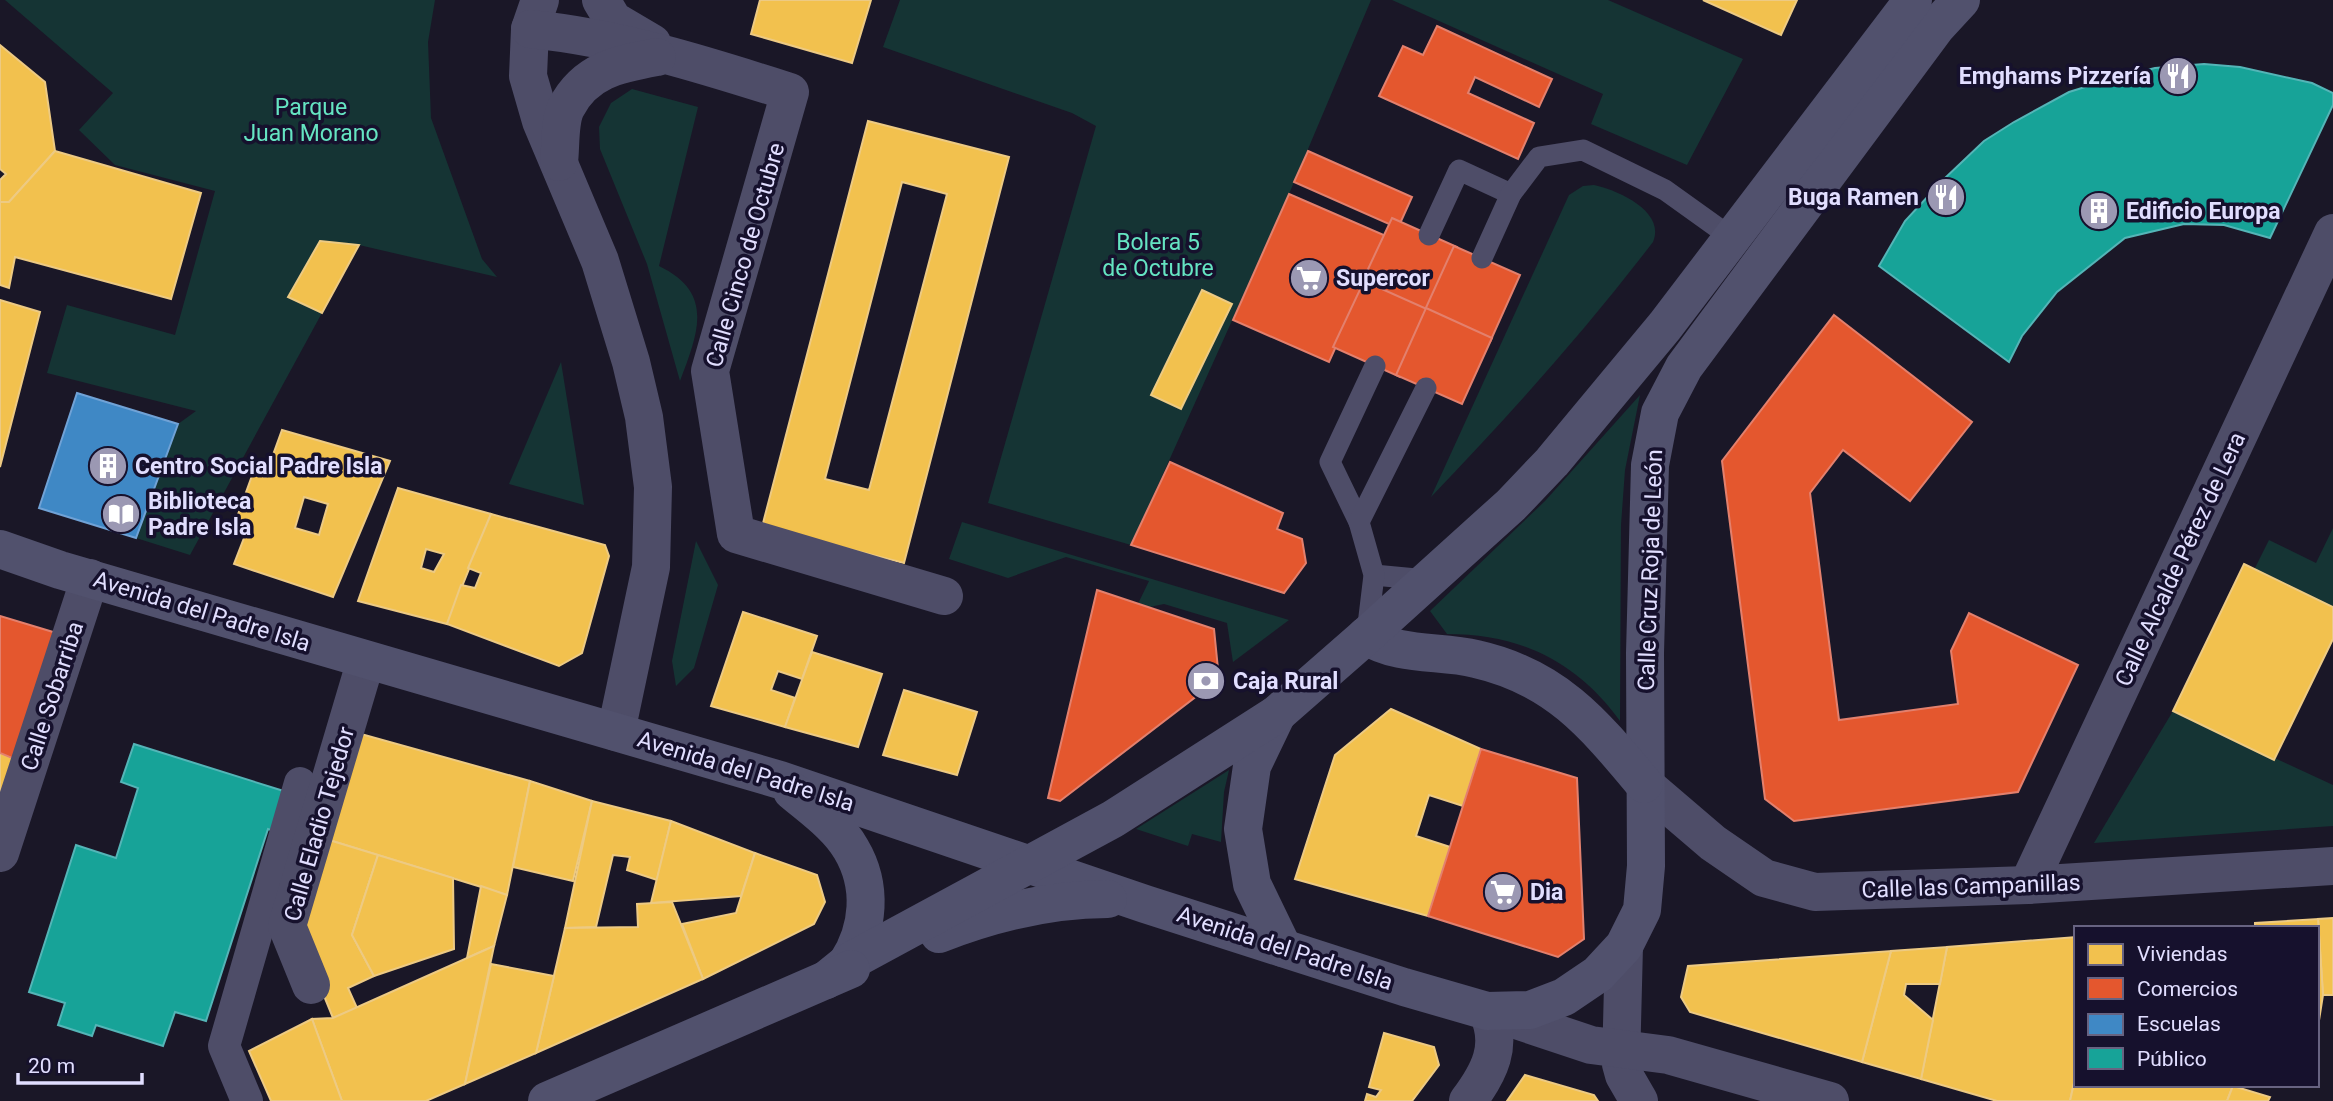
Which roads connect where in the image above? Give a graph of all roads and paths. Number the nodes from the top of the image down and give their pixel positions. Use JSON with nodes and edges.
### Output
{"nodes":[{"id":1,"x":601,"y":0,"type":"edge"},
{"id":2,"x":1913,"y":0,"type":"edge"},
{"id":3,"x":1961,"y":0,"type":"edge"},
{"id":4,"x":535,"y":14,"type":"edge"},
{"id":5,"x":673,"y":54,"type":"junction"},
{"id":6,"x":559,"y":165,"type":"junction"},
{"id":7,"x":1511,"y":194,"type":"junction"},
{"id":8,"x":2333,"y":233,"type":"edge"},
{"id":9,"x":1429,"y":235,"type":"dead end"},
{"id":10,"x":1731,"y":238,"type":"junction"},
{"id":11,"x":1482,"y":258,"type":"dead end"},
{"id":12,"x":1375,"y":366,"type":"dead end"},
{"id":13,"x":1426,"y":388,"type":"dead end"},
{"id":14,"x":1359,"y":522,"type":"junction"},
{"id":15,"x":0,"y":549,"type":"edge"},
{"id":16,"x":1374,"y":575,"type":"junction"},
{"id":17,"x":90,"y":578,"type":"junction"},
{"id":18,"x":1427,"y":580,"type":"junction"},
{"id":19,"x":944,"y":596,"type":"dead end"},
{"id":20,"x":1366,"y":636,"type":"junction"},
{"id":21,"x":366,"y":660,"type":"junction"},
{"id":22,"x":1277,"y":714,"type":"junction"},
{"id":23,"x":616,"y":732,"type":"junction"},
{"id":24,"x":780,"y":780,"type":"junction"},
{"id":25,"x":300,"y":783,"type":"dead end"},
{"id":26,"x":1644,"y":784,"type":"junction"},
{"id":27,"x":0,"y":853,"type":"edge"},
{"id":28,"x":1030,"y":864,"type":"junction"},
{"id":29,"x":2333,"y":866,"type":"edge"},
{"id":30,"x":2028,"y":885,"type":"junction"},
{"id":31,"x":1145,"y":904,"type":"junction"},
{"id":32,"x":1624,"y":947,"type":"junction"},
{"id":33,"x":1283,"y":948,"type":"junction"},
{"id":34,"x":836,"y":971,"type":"junction"},
{"id":35,"x":311,"y":985,"type":"dead end"},
{"id":36,"x":1564,"y":997,"type":"joint"},
{"id":37,"x":1487,"y":1011,"type":"junction"},
{"id":38,"x":1622,"y":1048,"type":"junction"},
{"id":39,"x":247,"y":1101,"type":"edge"},
{"id":40,"x":547,"y":1101,"type":"edge"},
{"id":41,"x":1468,"y":1101,"type":"edge"},
{"id":42,"x":1639,"y":1101,"type":"edge"},
{"id":43,"x":1830,"y":1101,"type":"edge"}],
"edges":[{"from":1,"to":5,"type":"street","name":"Calle Cinco de Octubre"},
{"from":2,"to":10,"type":"main road"},
{"from":3,"to":26,"type":"main road","name":"Calle Cruz Roja de León"},
{"from":4,"to":5,"type":"street","name":"Calle Cinco de Octubre"},
{"from":4,"to":6,"type":"street","name":"Calle Cinco de Octubre"},
{"from":5,"to":6,"type":"street","name":"Calle Cinco de Octubre"},
{"from":5,"to":19,"type":"street","name":"Calle Cinco de Octubre"},
{"from":6,"to":23,"type":"street","name":"Calle Cinco de Octubre"},
{"from":7,"to":9,"type":"lane"},
{"from":7,"to":10,"type":"lane"},
{"from":7,"to":11,"type":"lane"},
{"from":8,"to":30,"type":"street","name":"Calle Alcalde Pérez de Lera"},
{"from":10,"to":18,"type":"main road"},
{"from":12,"to":14,"type":"lane"},
{"from":13,"to":14,"type":"lane"},
{"from":14,"to":16,"type":"lane"},
{"from":15,"to":17,"type":"main road","name":"Avenida del Padre Isla"},
{"from":16,"to":18,"type":"lane"},
{"from":16,"to":20,"type":"lane"},
{"from":17,"to":21,"type":"main road","name":"Avenida del Padre Isla"},
{"from":17,"to":27,"type":"street","name":"Calle Sobarriba"},
{"from":18,"to":20,"type":"main road"},
{"from":20,"to":22,"type":"main road"},
{"from":20,"to":26,"type":"main road"},
{"from":21,"to":23,"type":"main road","name":"Avenida del Padre Isla"},
{"from":21,"to":35,"type":"street","name":"Calle Eladio Tejedor"},
{"from":22,"to":28,"type":"main road"},
{"from":22,"to":33,"type":"main road"},
{"from":23,"to":24,"type":"main road","name":"Avenida del Padre Isla"},
{"from":24,"to":28,"type":"main road","name":"Avenida del Padre Isla"},
{"from":24,"to":34,"type":"main road"},
{"from":25,"to":39,"type":"street","name":"Calle Eladio Tejedor"},
{"from":26,"to":30,"type":"street","name":"Calle las Campanillas"},
{"from":26,"to":32,"type":"main road","name":"Calle Cruz Roja de León"},
{"from":28,"to":31,"type":"main road","name":"Avenida del Padre Isla"},
{"from":28,"to":34,"type":"main road"},
{"from":29,"to":30,"type":"street","name":"Calle las Campanillas"},
{"from":31,"to":33,"type":"main road","name":"Avenida del Padre Isla"},
{"from":31,"to":34,"type":"main road"},
{"from":32,"to":36,"type":"main road","name":"Calle Cruz Roja de León"},
{"from":32,"to":38,"type":"street"},
{"from":33,"to":37,"type":"main road","name":"Avenida del Padre Isla"},
{"from":34,"to":40,"type":"main road"},
{"from":36,"to":37,"type":"main road","name":"Avenida del Padre Isla"},
{"from":37,"to":38,"type":"street","name":"Avenida del Padre Isla"},
{"from":37,"to":41,"type":"street"},
{"from":38,"to":42,"type":"street"},
{"from":38,"to":43,"type":"street","name":"Avenida del Padre Isla"}]}
